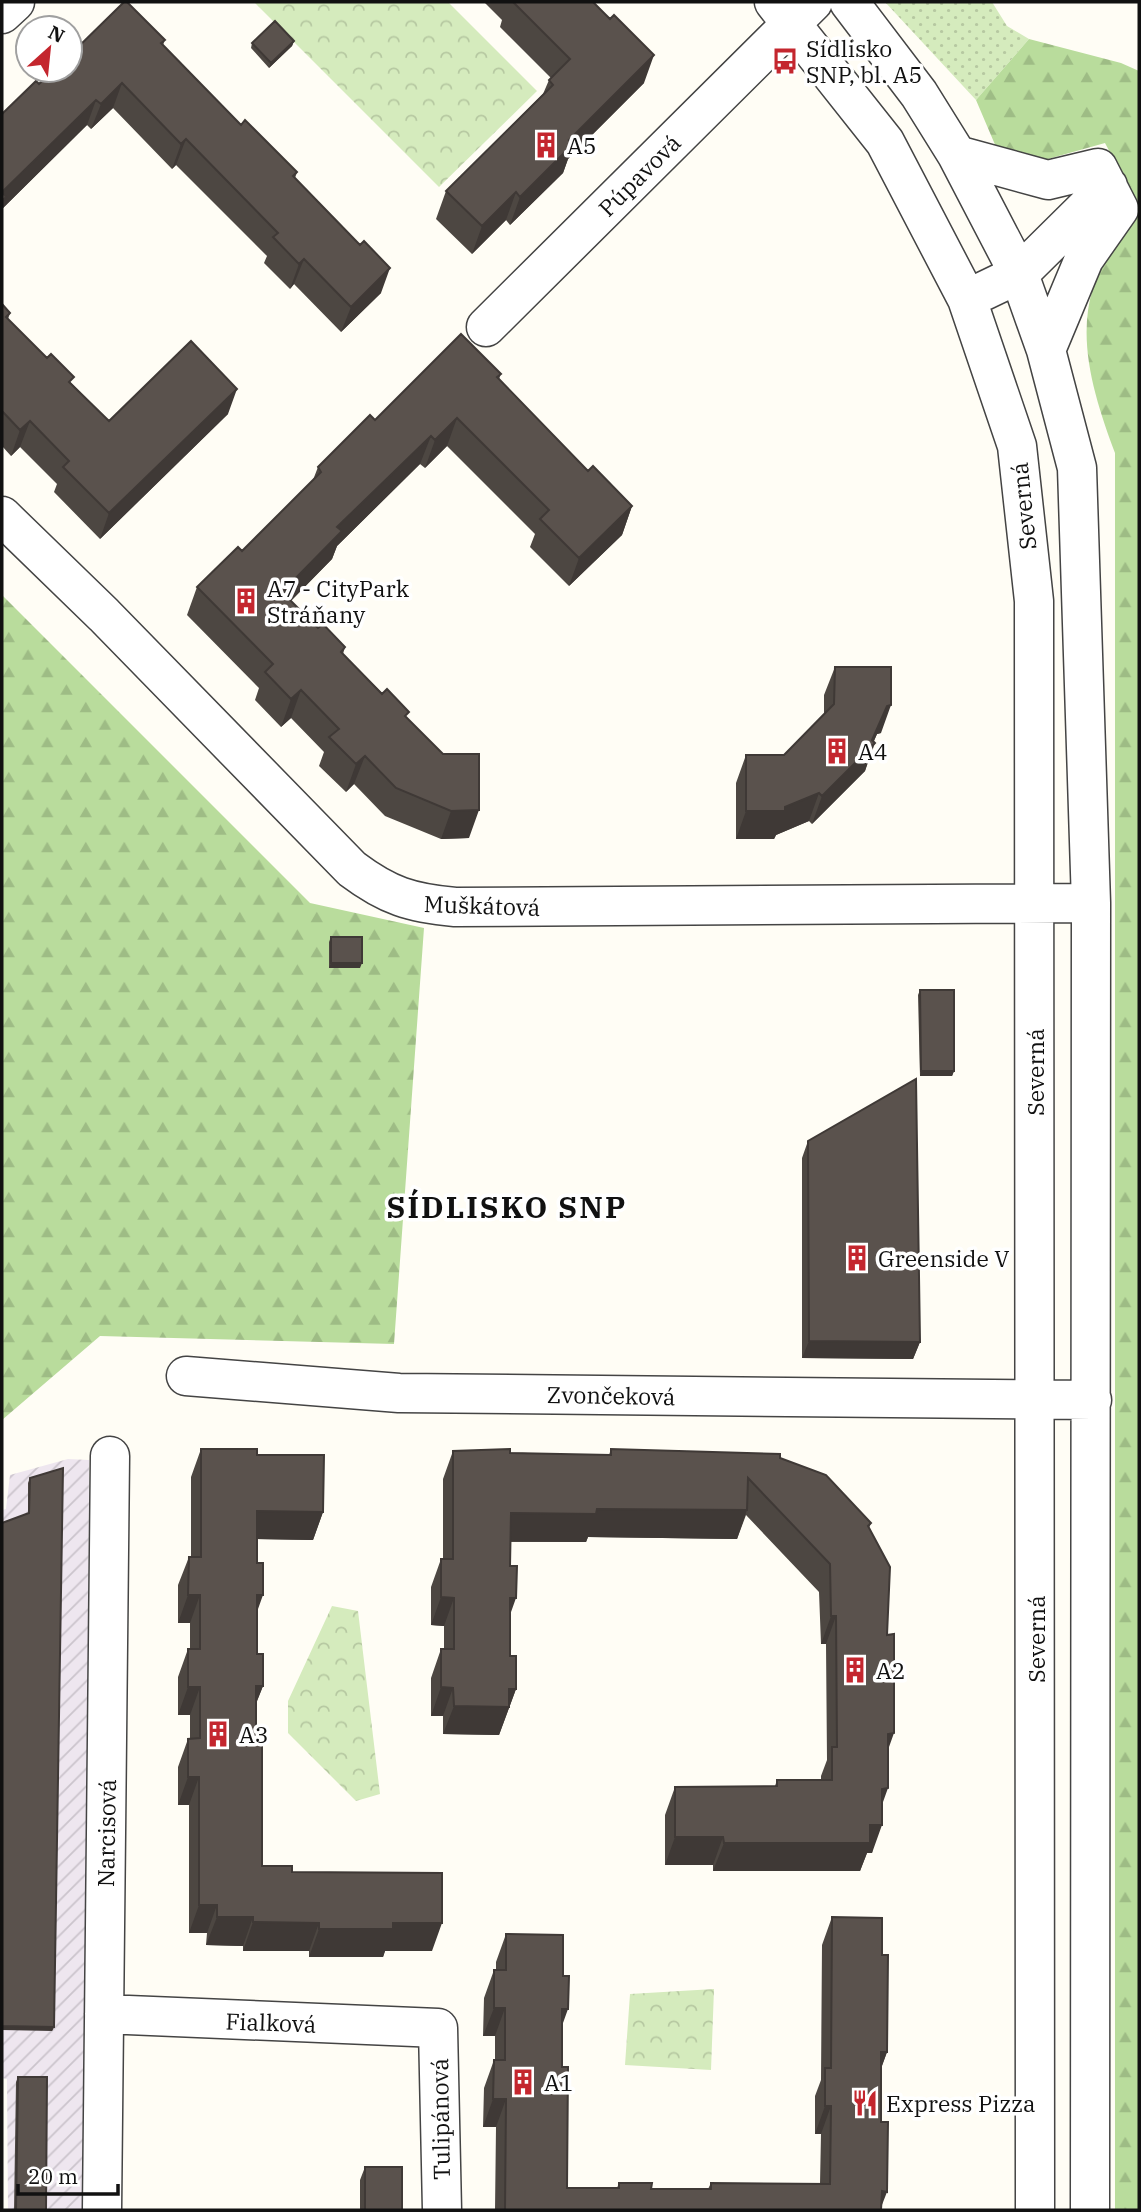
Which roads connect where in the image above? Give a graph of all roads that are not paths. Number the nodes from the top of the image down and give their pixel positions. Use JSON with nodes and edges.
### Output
{"nodes":[{"id":1,"x":15,"y":2,"type":"edge"},
{"id":2,"x":849,"y":2,"type":"edge"},
{"id":3,"x":793,"y":9,"type":"edge"},
{"id":4,"x":2,"y":14,"type":"edge"},
{"id":5,"x":957,"y":155,"type":"junction"},
{"id":6,"x":1108,"y":186,"type":"junction"},
{"id":7,"x":1019,"y":274,"type":"junction"},
{"id":8,"x":967,"y":299,"type":"junction"},
{"id":9,"x":486,"y":327,"type":"dead end"},
{"id":10,"x":1046,"y":350,"type":"junction"},
{"id":11,"x":2,"y":516,"type":"edge"},
{"id":12,"x":1035,"y":901,"type":"junction"},
{"id":13,"x":1091,"y":903,"type":"junction"},
{"id":14,"x":186,"y":1376,"type":"dead end"},
{"id":15,"x":1036,"y":1399,"type":"junction"},
{"id":16,"x":1092,"y":1400,"type":"junction"},
{"id":17,"x":110,"y":1456,"type":"dead end"},
{"id":18,"x":104,"y":2014,"type":"junction"},
{"id":19,"x":438,"y":2028,"type":"joint"},
{"id":20,"x":102,"y":2210,"type":"edge"},
{"id":21,"x":442,"y":2210,"type":"edge"},
{"id":22,"x":1035,"y":2210,"type":"edge"},
{"id":23,"x":1090,"y":2210,"type":"edge"}],
"edges":[{"from":1,"to":4,"type":"street"},
{"from":2,"to":5,"type":"street"},
{"from":3,"to":8,"type":"street","name":"Severná"},
{"from":3,"to":9,"type":"street","name":"Púpavová"},
{"from":5,"to":6,"type":"street"},
{"from":5,"to":7,"type":"street"},
{"from":6,"to":7,"type":"street"},
{"from":6,"to":10,"type":"street"},
{"from":7,"to":8,"type":"street"},
{"from":7,"to":10,"type":"street"},
{"from":8,"to":12,"type":"street","name":"Severná"},
{"from":10,"to":13,"type":"street"},
{"from":11,"to":12,"type":"street","name":"Muškátová"},
{"from":12,"to":13,"type":"street","name":"Muškátová"},
{"from":12,"to":15,"type":"street","name":"Severná"},
{"from":13,"to":16,"type":"street"},
{"from":14,"to":15,"type":"street","name":"Zvončeková"},
{"from":15,"to":16,"type":"street","name":"Zvončeková"},
{"from":15,"to":22,"type":"street","name":"Severná"},
{"from":16,"to":23,"type":"street"},
{"from":17,"to":18,"type":"street","name":"Narcisová"},
{"from":18,"to":19,"type":"street","name":"Fialková"},
{"from":18,"to":20,"type":"street","name":"Narcisová"},
{"from":19,"to":21,"type":"street","name":"Tulipánová"}]}
